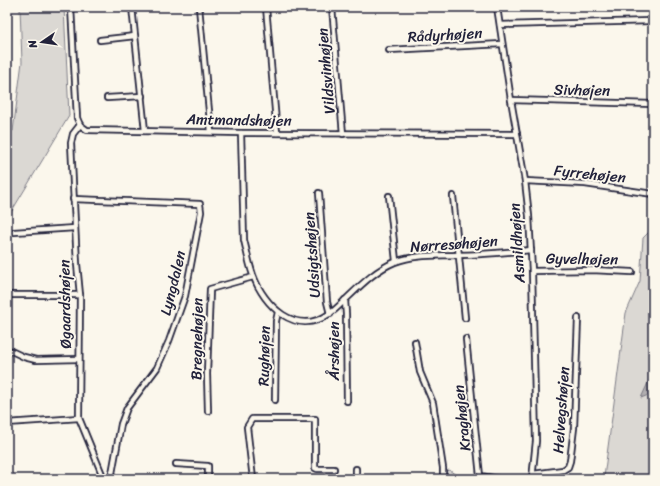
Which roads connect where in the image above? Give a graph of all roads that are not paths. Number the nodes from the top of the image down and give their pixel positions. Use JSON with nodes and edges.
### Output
{"nodes":[{"id":1,"x":71,"y":7,"type":"edge"},
{"id":2,"x":132,"y":7,"type":"edge"},
{"id":3,"x":199,"y":7,"type":"edge"},
{"id":4,"x":266,"y":7,"type":"edge"},
{"id":5,"x":332,"y":7,"type":"edge"},
{"id":6,"x":498,"y":7,"type":"edge"},
{"id":7,"x":651,"y":21,"type":"dead end"},
{"id":8,"x":500,"y":25,"type":"junction"},
{"id":9,"x":135,"y":36,"type":"junction"},
{"id":10,"x":100,"y":40,"type":"dead end"},
{"id":11,"x":502,"y":44,"type":"junction"},
{"id":12,"x":389,"y":50,"type":"dead end"},
{"id":13,"x":142,"y":96,"type":"junction"},
{"id":14,"x":107,"y":98,"type":"dead end"},
{"id":15,"x":511,"y":100,"type":"junction"},
{"id":16,"x":653,"y":104,"type":"edge"},
{"id":17,"x":80,"y":126,"type":"junction"},
{"id":18,"x":145,"y":131,"type":"junction"},
{"id":19,"x":211,"y":132,"type":"junction"},
{"id":20,"x":241,"y":133,"type":"junction"},
{"id":21,"x":277,"y":133,"type":"junction"},
{"id":22,"x":343,"y":134,"type":"junction"},
{"id":23,"x":517,"y":134,"type":"junction"},
{"id":24,"x":525,"y":181,"type":"junction"},
{"id":25,"x":319,"y":193,"type":"dead end"},
{"id":26,"x":653,"y":194,"type":"edge"},
{"id":27,"x":389,"y":196,"type":"dead end"},
{"id":28,"x":453,"y":196,"type":"dead end"},
{"id":29,"x":73,"y":199,"type":"junction"},
{"id":30,"x":75,"y":228,"type":"junction"},
{"id":31,"x":14,"y":232,"type":"dead end"},
{"id":32,"x":531,"y":250,"type":"junction"},
{"id":33,"x":458,"y":256,"type":"junction"},
{"id":34,"x":396,"y":262,"type":"junction"},
{"id":35,"x":532,"y":271,"type":"junction"},
{"id":36,"x":632,"y":272,"type":"dead end"},
{"id":37,"x":253,"y":277,"type":"junction"},
{"id":38,"x":7,"y":295,"type":"edge"},
{"id":39,"x":80,"y":295,"type":"junction"},
{"id":40,"x":345,"y":300,"type":"junction"},
{"id":41,"x":278,"y":312,"type":"junction"},
{"id":42,"x":330,"y":314,"type":"junction"},
{"id":43,"x":465,"y":318,"type":"dead end"},
{"id":44,"x":578,"y":318,"type":"dead end"},
{"id":45,"x":466,"y":338,"type":"dead end"},
{"id":46,"x":415,"y":342,"type":"dead end"},
{"id":47,"x":7,"y":349,"type":"edge"},
{"id":48,"x":78,"y":359,"type":"junction"},
{"id":49,"x":276,"y":400,"type":"dead end"},
{"id":50,"x":347,"y":401,"type":"dead end"},
{"id":51,"x":208,"y":411,"type":"dead end"},
{"id":52,"x":79,"y":418,"type":"junction"},
{"id":53,"x":7,"y":423,"type":"edge"},
{"id":54,"x":176,"y":464,"type":"dead end"},
{"id":55,"x":334,"y":469,"type":"dead end"},
{"id":56,"x":356,"y":469,"type":"dead end"},
{"id":57,"x":532,"y":476,"type":"edge"},
{"id":58,"x":104,"y":479,"type":"edge"},
{"id":59,"x":111,"y":479,"type":"edge"},
{"id":60,"x":208,"y":479,"type":"edge"},
{"id":61,"x":253,"y":479,"type":"edge"},
{"id":62,"x":356,"y":479,"type":"edge"},
{"id":63,"x":443,"y":479,"type":"edge"},
{"id":64,"x":499,"y":479,"type":"edge"}],
"edges":[{"from":1,"to":17,"type":"street"},
{"from":2,"to":9,"type":"street"},
{"from":3,"to":19,"type":"street"},
{"from":4,"to":21,"type":"street"},
{"from":5,"to":22,"type":"street","name":"Vildsvinhøjen"},
{"from":6,"to":8,"type":"street","name":"Asmildhøjen"},
{"from":7,"to":8,"type":"street"},
{"from":8,"to":11,"type":"street","name":"Asmildhøjen"},
{"from":9,"to":10,"type":"street"},
{"from":9,"to":13,"type":"street"},
{"from":11,"to":12,"type":"street","name":"Rådyrhøjen"},
{"from":11,"to":15,"type":"street","name":"Asmildhøjen"},
{"from":13,"to":14,"type":"street"},
{"from":13,"to":18,"type":"street"},
{"from":15,"to":16,"type":"street","name":"Sivhøjen"},
{"from":15,"to":23,"type":"street","name":"Asmildhøjen"},
{"from":17,"to":18,"type":"street","name":"Amtmandshøjen"},
{"from":17,"to":29,"type":"street","name":"Øgaardshøjen"},
{"from":18,"to":19,"type":"street","name":"Amtmandshøjen"},
{"from":19,"to":20,"type":"street","name":"Amtmandshøjen"},
{"from":20,"to":21,"type":"street","name":"Amtmandshøjen"},
{"from":20,"to":37,"type":"street","name":"Nørresøhøjen"},
{"from":21,"to":22,"type":"street","name":"Amtmandshøjen"},
{"from":22,"to":23,"type":"street","name":"Amtmandshøjen"},
{"from":23,"to":24,"type":"street","name":"Asmildhøjen"},
{"from":24,"to":26,"type":"street","name":"Fyrrehøjen"},
{"from":24,"to":32,"type":"street","name":"Asmildhøjen"},
{"from":25,"to":42,"type":"street","name":"Udsigtshøjen"},
{"from":27,"to":34,"type":"street"},
{"from":28,"to":33,"type":"street"},
{"from":29,"to":30,"type":"street","name":"Øgaardshøjen"},
{"from":29,"to":59,"type":"street","name":"Lyngdalen"},
{"from":30,"to":31,"type":"street"},
{"from":30,"to":39,"type":"street","name":"Øgaardshøjen"},
{"from":32,"to":33,"type":"street","name":"Nørresøhøjen"},
{"from":32,"to":35,"type":"street","name":"Asmildhøjen"},
{"from":33,"to":34,"type":"street","name":"Nørresøhøjen"},
{"from":33,"to":43,"type":"street"},
{"from":34,"to":40,"type":"street","name":"Nørresøhøjen"},
{"from":35,"to":36,"type":"street","name":"Gyvelhøjen"},
{"from":35,"to":57,"type":"street","name":"Asmildhøjen"},
{"from":37,"to":41,"type":"street","name":"Nørresøhøjen"},
{"from":37,"to":51,"type":"street","name":"Bregnehøjen"},
{"from":38,"to":39,"type":"street"},
{"from":39,"to":48,"type":"street","name":"Øgaardshøjen"},
{"from":40,"to":42,"type":"street","name":"Nørresøhøjen"},
{"from":40,"to":50,"type":"street","name":"Årshøjen"},
{"from":41,"to":42,"type":"street","name":"Nørresøhøjen"},
{"from":41,"to":49,"type":"street","name":"Rughøjen"},
{"from":44,"to":57,"type":"street","name":"Helvegshøjen"},
{"from":45,"to":64,"type":"street","name":"Kraghøjen"},
{"from":46,"to":63,"type":"street"},
{"from":47,"to":48,"type":"street"},
{"from":48,"to":52,"type":"street","name":"Øgaardshøjen"},
{"from":52,"to":53,"type":"street"},
{"from":52,"to":58,"type":"street","name":"Øgaardshøjen"},
{"from":54,"to":60,"type":"street"},
{"from":55,"to":61,"type":"street"},
{"from":56,"to":62,"type":"street"}]}
